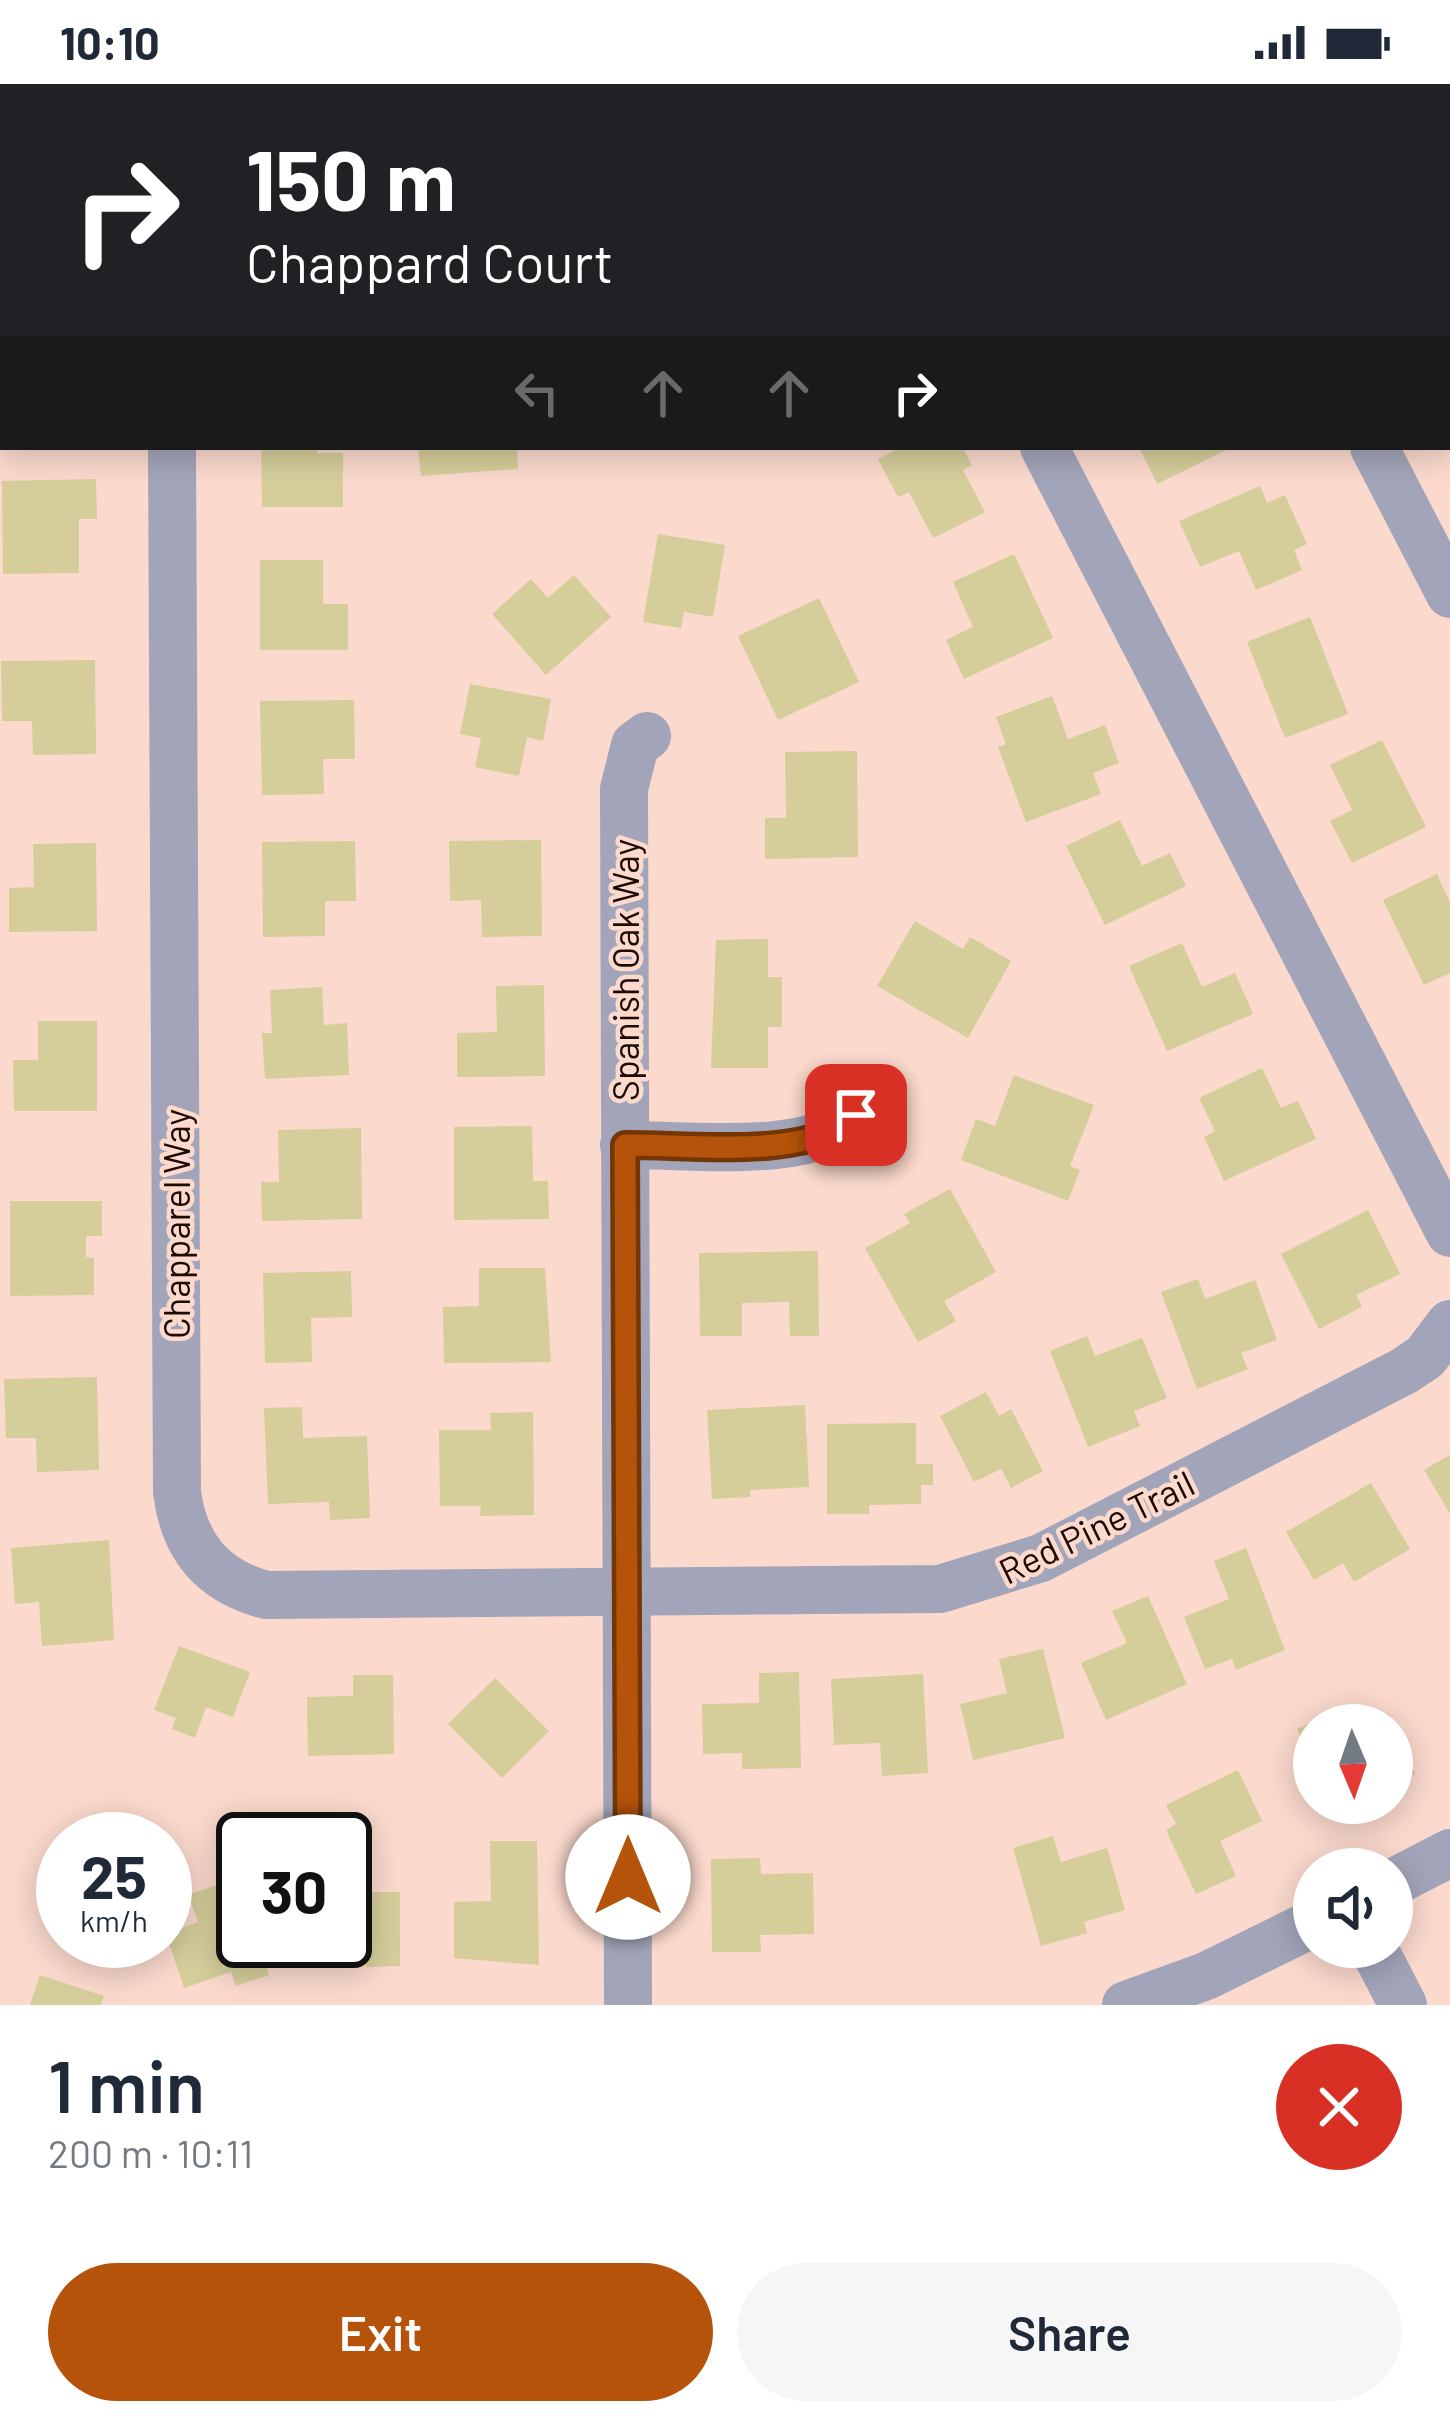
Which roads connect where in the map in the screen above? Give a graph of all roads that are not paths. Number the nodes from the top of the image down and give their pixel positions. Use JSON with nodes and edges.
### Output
{"nodes":[{"id":1,"x":172,"y":450,"type":"edge"},
{"id":2,"x":1046,"y":450,"type":"edge"},
{"id":3,"x":1376,"y":450,"type":"edge"},
{"id":4,"x":1450,"y":593,"type":"edge"},
{"id":5,"x":647,"y":736,"type":"dead end"},
{"id":6,"x":856,"y":1115,"type":"dead end"},
{"id":7,"x":625,"y":1145,"type":"junction"},
{"id":8,"x":1450,"y":1233,"type":"edge"},
{"id":9,"x":1450,"y":1324,"type":"edge"},
{"id":10,"x":626,"y":1594,"type":"junction"},
{"id":11,"x":1450,"y":1853,"type":"edge"},
{"id":12,"x":1413,"y":1872,"type":"edge"},
{"id":13,"x":1293,"y":1933,"type":"edge"},
{"id":14,"x":1383,"y":1968,"type":"edge"},
{"id":15,"x":628,"y":2005,"type":"edge"},
{"id":16,"x":1126,"y":2005,"type":"edge"},
{"id":17,"x":1402,"y":2005,"type":"edge"}],
"edges":[{"from":1,"to":10,"type":"street","name":"Chapparel Way"},
{"from":2,"to":8,"type":"street"},
{"from":3,"to":4,"type":"street"},
{"from":5,"to":7,"type":"street","name":"Spanish Oak Way"},
{"from":6,"to":7,"type":"street"},
{"from":7,"to":10,"type":"street","name":"Spanish Oak Way"},
{"from":9,"to":10,"type":"street","name":"Red Pine Trail"},
{"from":10,"to":15,"type":"street","name":"Spanish Oak Way"},
{"from":11,"to":12,"type":"street"},
{"from":13,"to":16,"type":"street"},
{"from":14,"to":17,"type":"street"}]}
